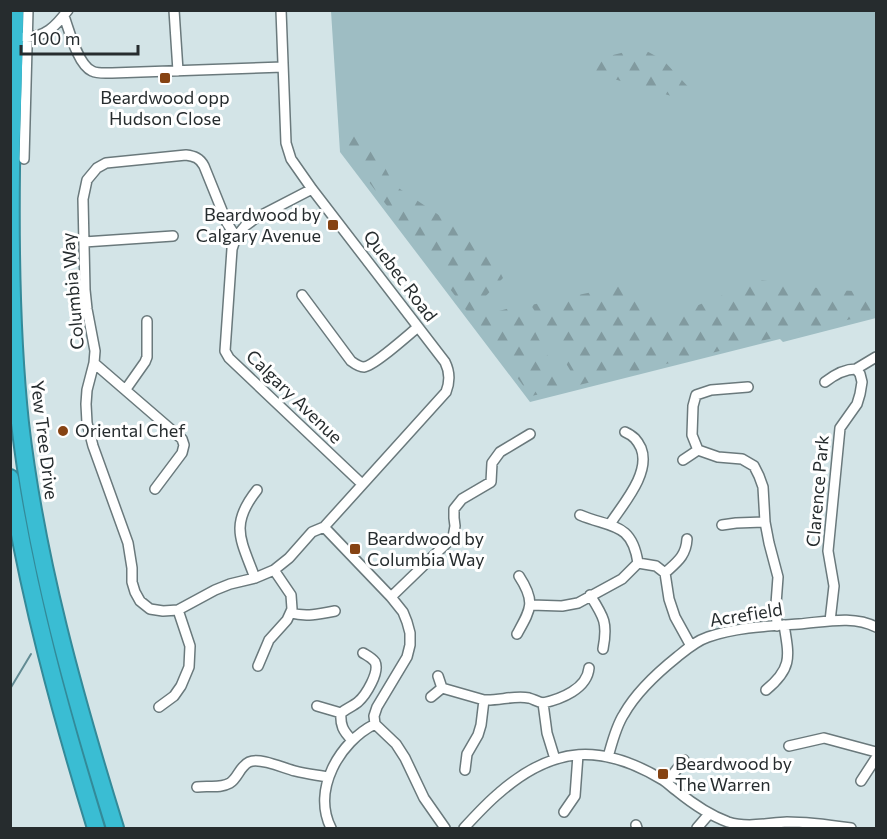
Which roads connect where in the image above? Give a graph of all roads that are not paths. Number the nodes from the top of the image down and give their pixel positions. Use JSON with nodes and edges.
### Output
{"nodes":[{"id":1,"x":15,"y":10,"type":"edge"},
{"id":2,"x":28,"y":10,"type":"edge"},
{"id":3,"x":174,"y":10,"type":"edge"},
{"id":4,"x":281,"y":10,"type":"edge"},
{"id":5,"x":66,"y":13,"type":"edge"},
{"id":6,"x":18,"y":36,"type":"edge"},
{"id":7,"x":283,"y":67,"type":"junction"},
{"id":8,"x":178,"y":71,"type":"junction"},
{"id":9,"x":13,"y":86,"type":"edge"},
{"id":10,"x":24,"y":159,"type":"dead end"},
{"id":11,"x":312,"y":189,"type":"junction"},
{"id":12,"x":173,"y":236,"type":"dead end"},
{"id":13,"x":236,"y":237,"type":"junction"},
{"id":14,"x":84,"y":242,"type":"junction"},
{"id":15,"x":302,"y":295,"type":"dead end"},
{"id":16,"x":147,"y":321,"type":"dead end"},
{"id":17,"x":418,"y":327,"type":"junction"},
{"id":18,"x":876,"y":357,"type":"edge"},
{"id":19,"x":94,"y":363,"type":"junction"},
{"id":20,"x":856,"y":369,"type":"junction"},
{"id":21,"x":825,"y":382,"type":"dead end"},
{"id":22,"x":14,"y":387,"type":"edge"},
{"id":23,"x":748,"y":387,"type":"dead end"},
{"id":24,"x":126,"y":389,"type":"junction"},
{"id":25,"x":625,"y":432,"type":"dead end"},
{"id":26,"x":530,"y":434,"type":"dead end"},
{"id":27,"x":698,"y":450,"type":"junction"},
{"id":28,"x":683,"y":460,"type":"dead end"},
{"id":29,"x":10,"y":478,"type":"edge"},
{"id":30,"x":362,"y":484,"type":"junction"},
{"id":31,"x":155,"y":489,"type":"dead end"},
{"id":32,"x":257,"y":490,"type":"dead end"},
{"id":33,"x":580,"y":515,"type":"dead end"},
{"id":34,"x":765,"y":522,"type":"junction"},
{"id":35,"x":610,"y":524,"type":"junction"},
{"id":36,"x":722,"y":525,"type":"dead end"},
{"id":37,"x":324,"y":527,"type":"junction"},
{"id":38,"x":687,"y":539,"type":"dead end"},
{"id":39,"x":638,"y":563,"type":"junction"},
{"id":40,"x":274,"y":570,"type":"junction"},
{"id":41,"x":36,"y":571,"type":"junction"},
{"id":42,"x":665,"y":573,"type":"junction"},
{"id":43,"x":519,"y":576,"type":"dead end"},
{"id":44,"x":255,"y":578,"type":"junction"},
{"id":45,"x":590,"y":595,"type":"junction"},
{"id":46,"x":391,"y":597,"type":"junction"},
{"id":47,"x":531,"y":604,"type":"junction"},
{"id":48,"x":178,"y":610,"type":"junction"},
{"id":49,"x":334,"y":611,"type":"dead end"},
{"id":50,"x":291,"y":613,"type":"junction"},
{"id":51,"x":830,"y":621,"type":"junction"},
{"id":52,"x":781,"y":625,"type":"junction"},
{"id":53,"x":876,"y":627,"type":"edge"},
{"id":54,"x":516,"y":634,"type":"dead end"},
{"id":55,"x":691,"y":646,"type":"junction"},
{"id":56,"x":603,"y":649,"type":"dead end"},
{"id":57,"x":363,"y":653,"type":"dead end"},
{"id":58,"x":258,"y":666,"type":"dead end"},
{"id":59,"x":589,"y":668,"type":"dead end"},
{"id":60,"x":438,"y":676,"type":"dead end"},
{"id":61,"x":442,"y":687,"type":"junction"},
{"id":62,"x":766,"y":690,"type":"dead end"},
{"id":63,"x":431,"y":697,"type":"dead end"},
{"id":64,"x":484,"y":700,"type":"junction"},
{"id":65,"x":543,"y":704,"type":"junction"},
{"id":66,"x":317,"y":706,"type":"dead end"},
{"id":67,"x":159,"y":707,"type":"dead end"},
{"id":68,"x":341,"y":713,"type":"junction"},
{"id":69,"x":375,"y":724,"type":"junction"},
{"id":70,"x":352,"y":740,"type":"junction"},
{"id":71,"x":789,"y":746,"type":"dead end"},
{"id":72,"x":876,"y":752,"type":"edge"},
{"id":73,"x":578,"y":755,"type":"junction"},
{"id":74,"x":608,"y":757,"type":"junction"},
{"id":75,"x":876,"y":758,"type":"edge"},
{"id":76,"x":555,"y":759,"type":"junction"},
{"id":77,"x":684,"y":760,"type":"dead end"},
{"id":78,"x":465,"y":770,"type":"dead end"},
{"id":79,"x":328,"y":777,"type":"junction"},
{"id":80,"x":667,"y":782,"type":"junction"},
{"id":81,"x":861,"y":782,"type":"dead end"},
{"id":82,"x":197,"y":787,"type":"dead end"},
{"id":83,"x":564,"y":812,"type":"dead end"},
{"id":84,"x":709,"y":814,"type":"junction"},
{"id":85,"x":96,"y":828,"type":"edge"},
{"id":86,"x":115,"y":828,"type":"edge"},
{"id":87,"x":330,"y":828,"type":"edge"},
{"id":88,"x":445,"y":828,"type":"edge"},
{"id":89,"x":464,"y":828,"type":"edge"},
{"id":90,"x":697,"y":828,"type":"edge"},
{"id":91,"x":851,"y":828,"type":"edge"}],
"edges":[{"from":1,"to":6,"type":"highway","name":"Yew Tree Drive"},
{"from":2,"to":6,"type":"street"},
{"from":3,"to":8,"type":"street"},
{"from":4,"to":7,"type":"street","name":"Quebec Road"},
{"from":5,"to":6,"type":"street"},
{"from":5,"to":8,"type":"street"},
{"from":6,"to":9,"type":"highway","name":"Yew Tree Drive"},
{"from":6,"to":10,"type":"street"},
{"from":7,"to":8,"type":"street"},
{"from":7,"to":11,"type":"street","name":"Quebec Road"},
{"from":9,"to":22,"type":"highway","name":"Yew Tree Drive"},
{"from":11,"to":13,"type":"street"},
{"from":11,"to":17,"type":"street","name":"Quebec Road"},
{"from":12,"to":14,"type":"street"},
{"from":13,"to":14,"type":"street","name":"Columbia Way"},
{"from":13,"to":30,"type":"street","name":"Calgary Avenue"},
{"from":14,"to":19,"type":"street","name":"Columbia Way"},
{"from":15,"to":17,"type":"street"},
{"from":16,"to":24,"type":"street"},
{"from":17,"to":30,"type":"street","name":"Quebec Road"},
{"from":18,"to":20,"type":"street"},
{"from":19,"to":24,"type":"street"},
{"from":19,"to":48,"type":"street","name":"Columbia Way"},
{"from":20,"to":21,"type":"street"},
{"from":20,"to":51,"type":"street","name":"Clarence Park"},
{"from":22,"to":41,"type":"highway","name":"Yew Tree Drive"},
{"from":23,"to":27,"type":"street"},
{"from":24,"to":31,"type":"street"},
{"from":25,"to":35,"type":"street"},
{"from":26,"to":46,"type":"street"},
{"from":27,"to":28,"type":"street"},
{"from":27,"to":34,"type":"street"},
{"from":29,"to":41,"type":"highway","name":"Yew Tree Drive"},
{"from":30,"to":37,"type":"street","name":"Quebec Road"},
{"from":32,"to":44,"type":"street"},
{"from":33,"to":35,"type":"street"},
{"from":34,"to":36,"type":"street"},
{"from":34,"to":52,"type":"street"},
{"from":35,"to":39,"type":"street"},
{"from":37,"to":40,"type":"street"},
{"from":37,"to":46,"type":"street"},
{"from":38,"to":42,"type":"street"},
{"from":39,"to":42,"type":"street"},
{"from":39,"to":45,"type":"street"},
{"from":40,"to":44,"type":"street"},
{"from":40,"to":50,"type":"street"},
{"from":41,"to":85,"type":"highway","name":"Yew Tree Drive"},
{"from":41,"to":86,"type":"highway","name":"Yew Tree Drive"},
{"from":42,"to":55,"type":"street"},
{"from":43,"to":47,"type":"street"},
{"from":44,"to":48,"type":"street"},
{"from":45,"to":47,"type":"street"},
{"from":45,"to":56,"type":"street"},
{"from":46,"to":69,"type":"street"},
{"from":47,"to":54,"type":"street"},
{"from":48,"to":67,"type":"street"},
{"from":49,"to":50,"type":"street"},
{"from":50,"to":58,"type":"street"},
{"from":51,"to":52,"type":"street","name":"Acrefield"},
{"from":51,"to":53,"type":"street","name":"Acrefield"},
{"from":52,"to":55,"type":"street","name":"Acrefield"},
{"from":52,"to":62,"type":"street"},
{"from":55,"to":74,"type":"street","name":"Acrefield"},
{"from":57,"to":68,"type":"street"},
{"from":59,"to":65,"type":"street"},
{"from":60,"to":61,"type":"street"},
{"from":61,"to":63,"type":"street"},
{"from":61,"to":64,"type":"street"},
{"from":64,"to":65,"type":"street"},
{"from":64,"to":78,"type":"street"},
{"from":65,"to":76,"type":"street"},
{"from":66,"to":68,"type":"street"},
{"from":68,"to":70,"type":"street"},
{"from":69,"to":70,"type":"street"},
{"from":69,"to":88,"type":"street"},
{"from":70,"to":79,"type":"street"},
{"from":71,"to":72,"type":"street"},
{"from":73,"to":74,"type":"street"},
{"from":73,"to":76,"type":"street"},
{"from":73,"to":83,"type":"street"},
{"from":74,"to":80,"type":"street"},
{"from":75,"to":81,"type":"street"},
{"from":76,"to":89,"type":"street"},
{"from":77,"to":80,"type":"street"},
{"from":79,"to":82,"type":"street"},
{"from":79,"to":87,"type":"street"},
{"from":80,"to":84,"type":"street"},
{"from":84,"to":90,"type":"street"},
{"from":84,"to":91,"type":"street"}]}
